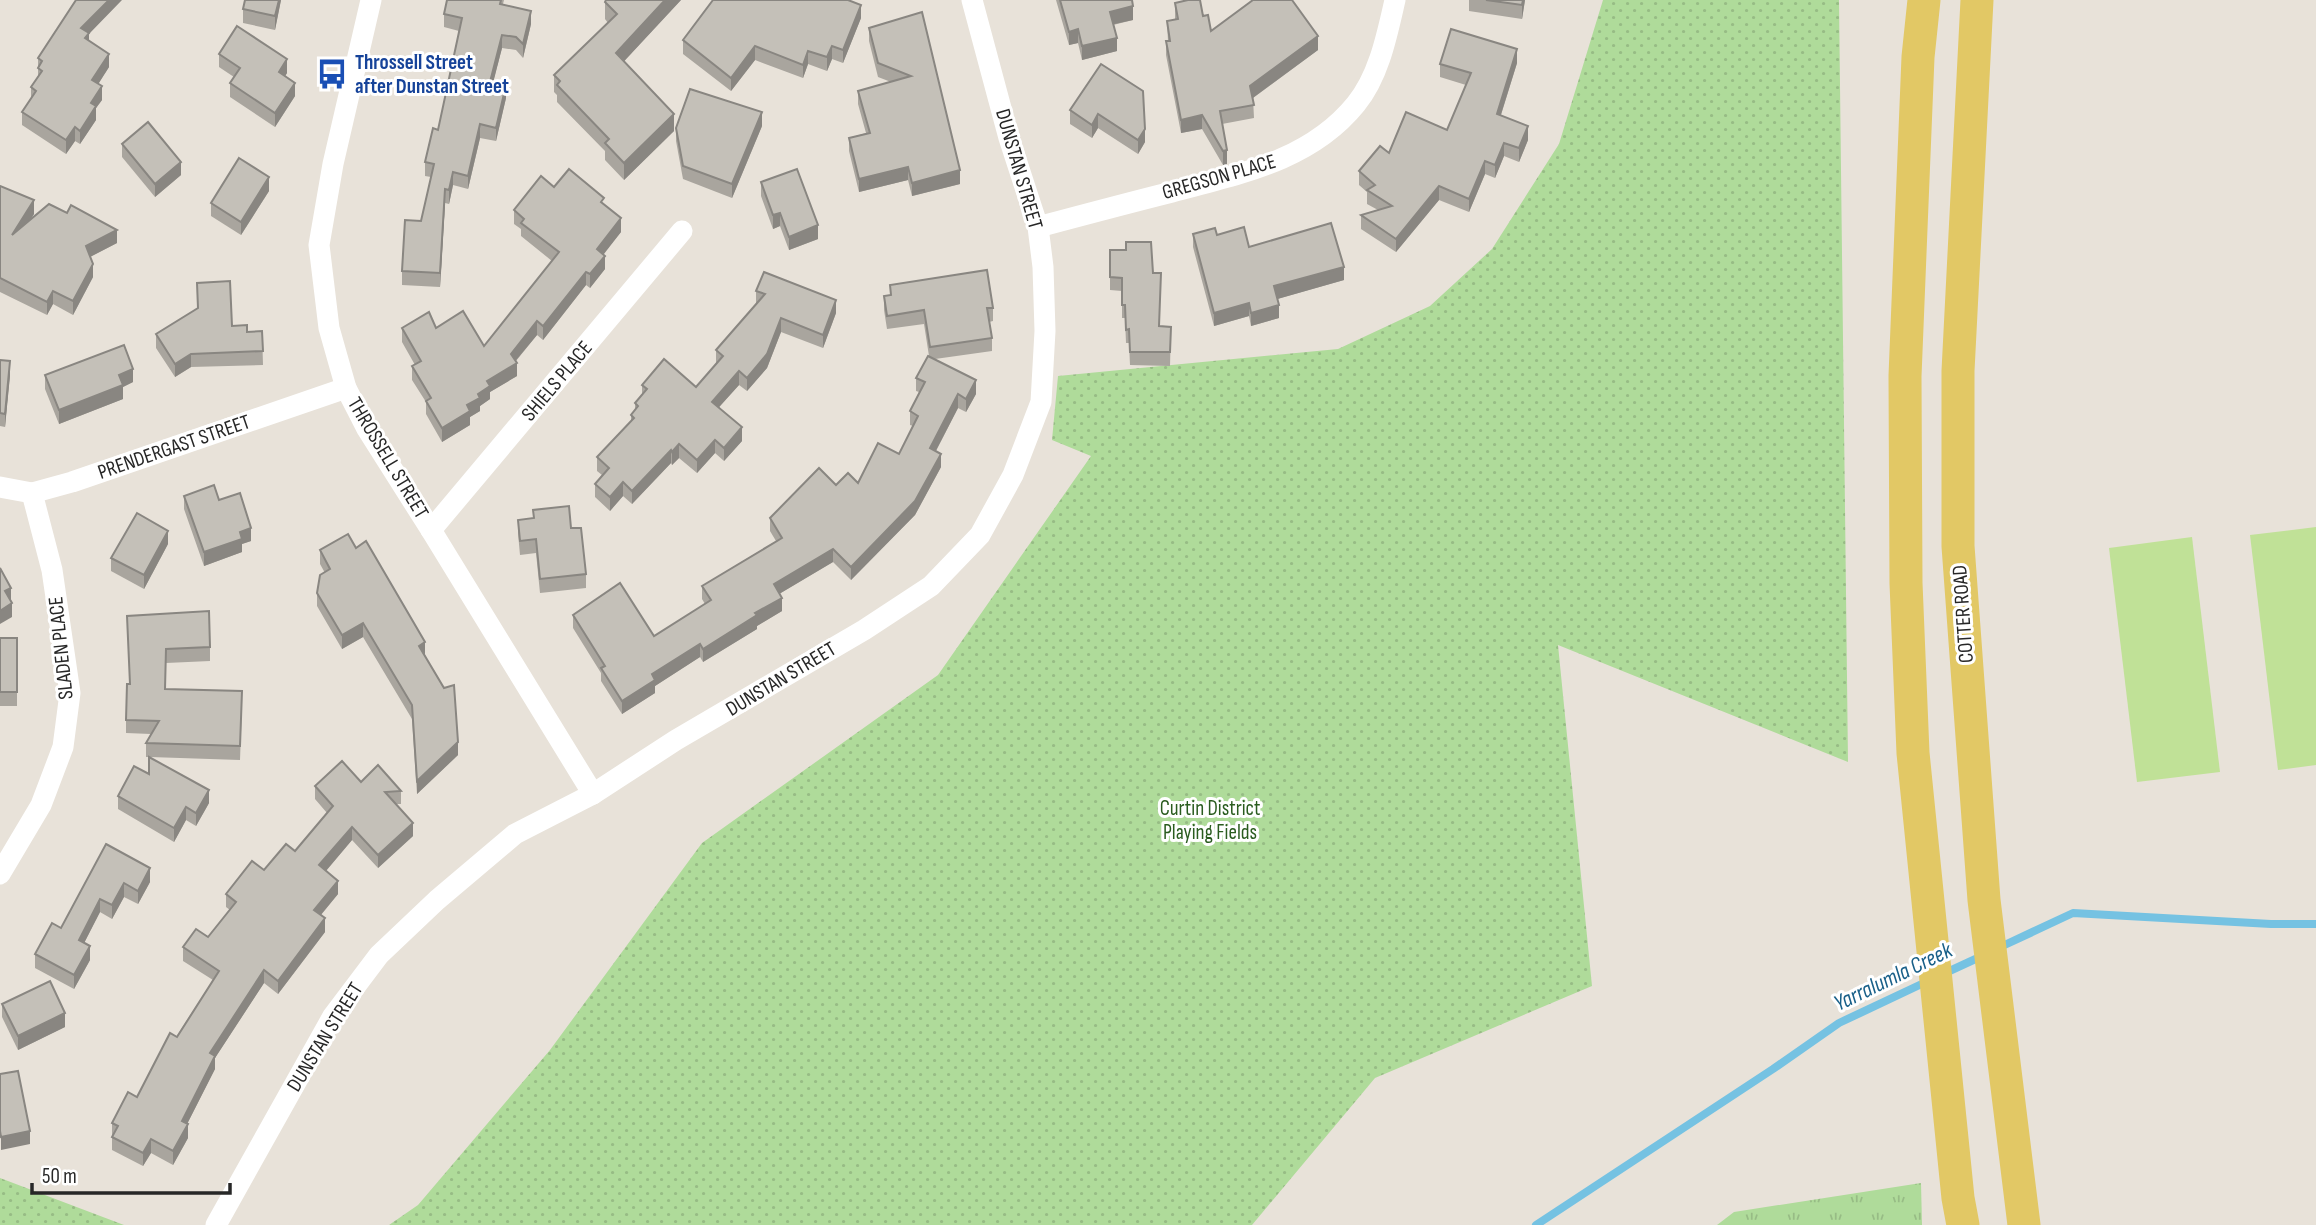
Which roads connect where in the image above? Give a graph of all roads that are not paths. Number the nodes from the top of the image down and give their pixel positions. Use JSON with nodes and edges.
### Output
{"nodes":[{"id":1,"x":371,"y":0,"type":"edge"},
{"id":2,"x":971,"y":0,"type":"edge"},
{"id":3,"x":1395,"y":0,"type":"edge"},
{"id":4,"x":1924,"y":0,"type":"edge"},
{"id":5,"x":1977,"y":0,"type":"edge"},
{"id":6,"x":1038,"y":227,"type":"junction"},
{"id":7,"x":682,"y":231,"type":"dead end"},
{"id":8,"x":346,"y":388,"type":"junction"},
{"id":9,"x":0,"y":487,"type":"edge"},
{"id":10,"x":32,"y":493,"type":"junction"},
{"id":11,"x":432,"y":530,"type":"junction"},
{"id":12,"x":593,"y":794,"type":"junction"},
{"id":13,"x":0,"y":874,"type":"edge"},
{"id":14,"x":216,"y":1225,"type":"edge"},
{"id":15,"x":1963,"y":1225,"type":"edge"},
{"id":16,"x":2024,"y":1225,"type":"edge"}],
"edges":[{"from":1,"to":8,"type":"street","name":"THROSSELL STREET"},
{"from":2,"to":6,"type":"street","name":"DUNSTAN STREET"},
{"from":3,"to":6,"type":"street","name":"GREGSON PLACE"},
{"from":4,"to":15,"type":"main road"},
{"from":5,"to":16,"type":"main road","name":"COTTER ROAD"},
{"from":6,"to":12,"type":"street","name":"DUNSTAN STREET"},
{"from":7,"to":11,"type":"street","name":"SHIELS PLACE"},
{"from":8,"to":10,"type":"street","name":"PRENDERGAST STREET"},
{"from":8,"to":11,"type":"street","name":"THROSSELL STREET"},
{"from":9,"to":10,"type":"street","name":"PRENDERGAST STREET"},
{"from":10,"to":13,"type":"street","name":"SLADEN PLACE"},
{"from":11,"to":12,"type":"street","name":"THROSSELL STREET"},
{"from":12,"to":14,"type":"street","name":"DUNSTAN STREET"}]}
